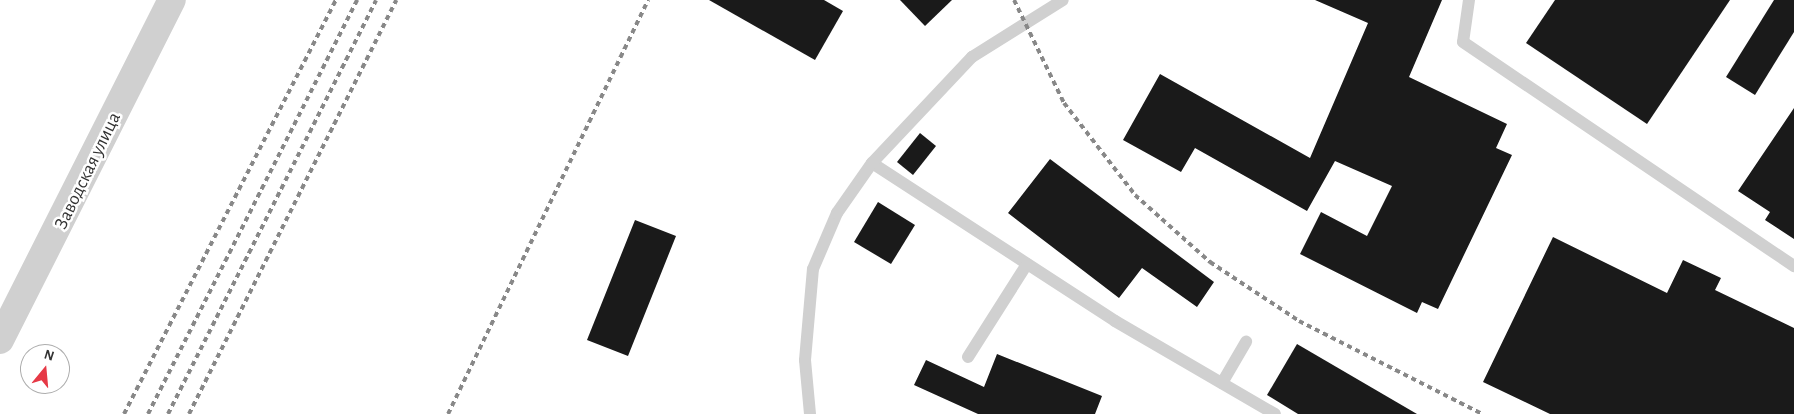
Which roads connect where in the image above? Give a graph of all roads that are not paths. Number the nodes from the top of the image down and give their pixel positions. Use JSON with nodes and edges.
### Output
{"nodes":[{"id":1,"x":172,"y":0,"type":"edge"},
{"id":2,"x":1063,"y":0,"type":"edge"},
{"id":3,"x":1469,"y":0,"type":"edge"},
{"id":4,"x":872,"y":163,"type":"junction"},
{"id":5,"x":50,"y":248,"type":"junction"},
{"id":6,"x":1027,"y":264,"type":"junction"},
{"id":7,"x":1794,"y":266,"type":"edge"},
{"id":8,"x":0,"y":315,"type":"edge"},
{"id":9,"x":0,"y":340,"type":"edge"},
{"id":10,"x":1246,"y":342,"type":"dead end"},
{"id":11,"x":968,"y":357,"type":"dead end"},
{"id":12,"x":1222,"y":383,"type":"junction"},
{"id":13,"x":810,"y":414,"type":"edge"},
{"id":14,"x":1275,"y":414,"type":"edge"}],
"edges":[{"from":1,"to":5,"type":"street","name":"Заводская улица"},
{"from":2,"to":4,"type":"lane"},
{"from":3,"to":7,"type":"lane"},
{"from":4,"to":6,"type":"lane"},
{"from":4,"to":13,"type":"lane"},
{"from":5,"to":8,"type":"street"},
{"from":5,"to":9,"type":"street","name":"Заводская улица"},
{"from":6,"to":11,"type":"lane"},
{"from":6,"to":12,"type":"lane"},
{"from":10,"to":12,"type":"lane"},
{"from":12,"to":14,"type":"lane"}]}
